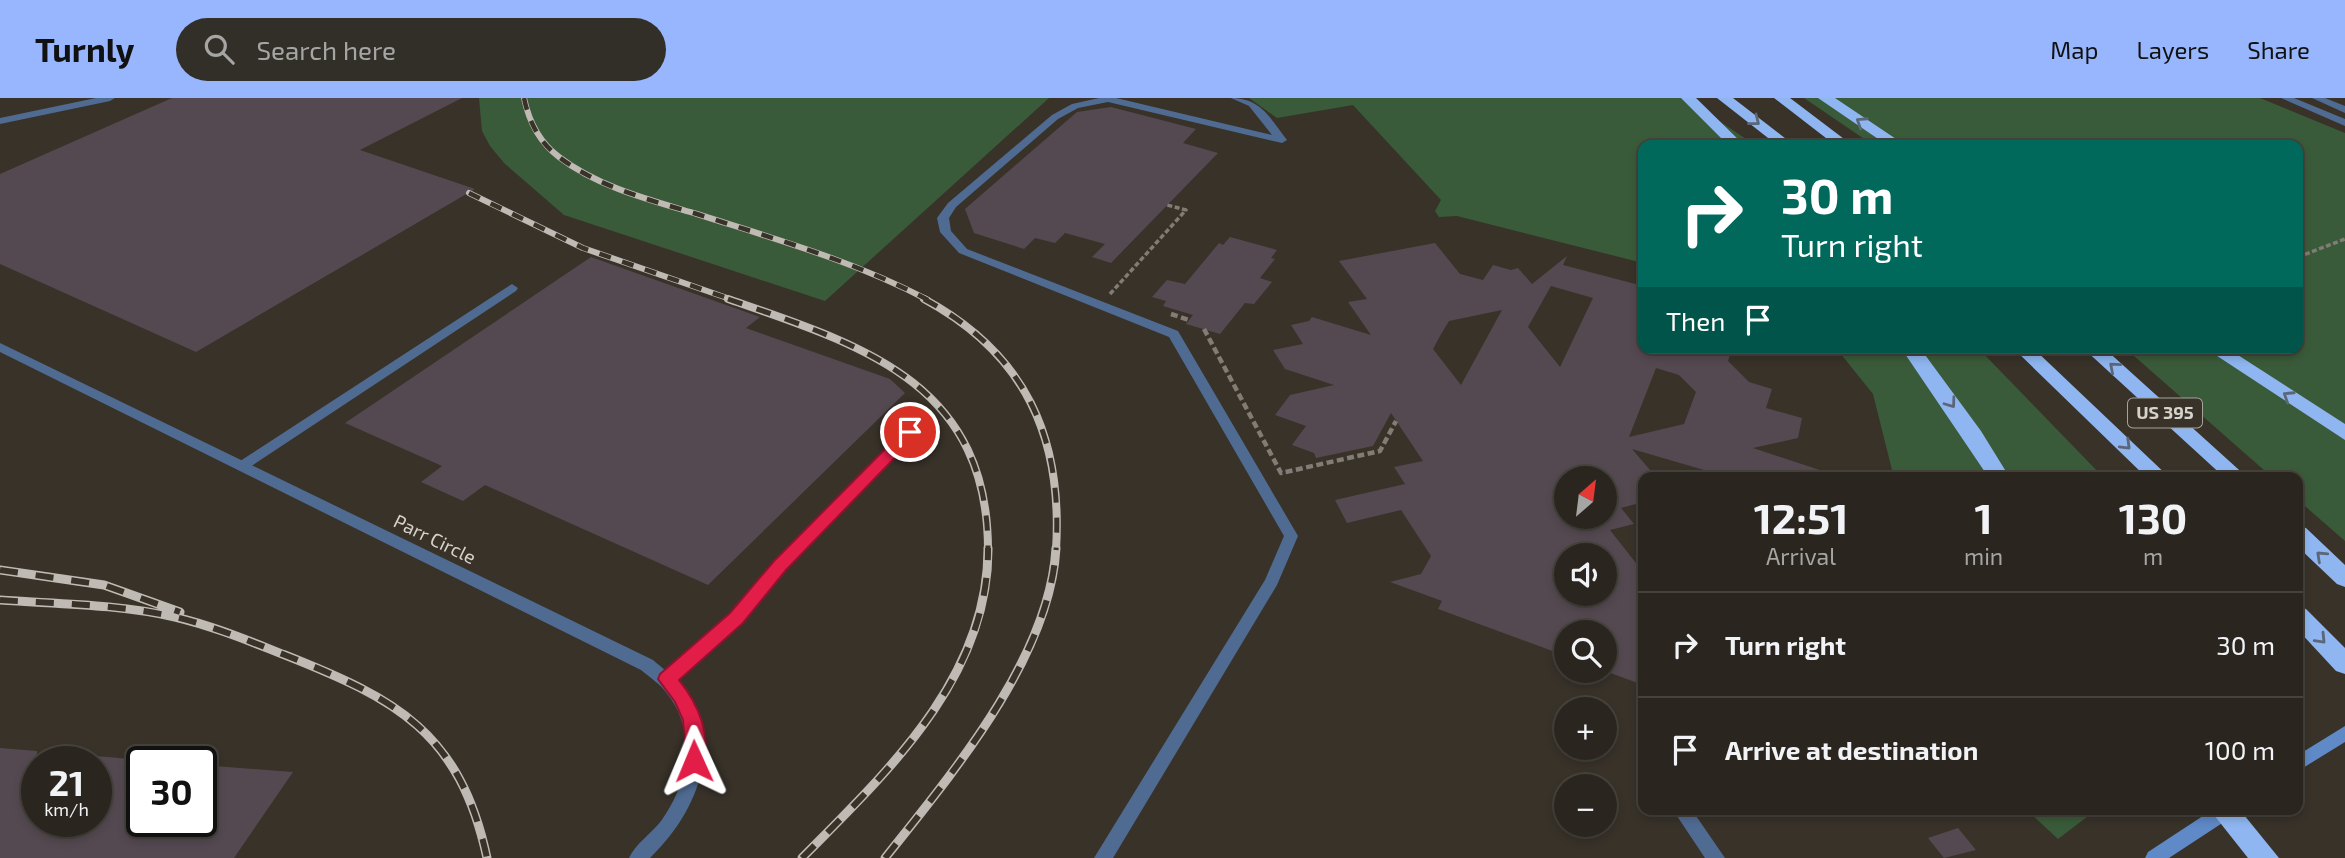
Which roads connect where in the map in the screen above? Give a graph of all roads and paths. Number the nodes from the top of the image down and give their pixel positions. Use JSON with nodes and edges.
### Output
{"nodes":[{"id":1,"x":110,"y":98,"type":"edge"},
{"id":2,"x":1119,"y":98,"type":"edge"},
{"id":3,"x":1236,"y":98,"type":"edge"},
{"id":4,"x":1688,"y":98,"type":"edge"},
{"id":5,"x":1724,"y":98,"type":"edge"},
{"id":6,"x":1781,"y":98,"type":"edge"},
{"id":7,"x":1825,"y":98,"type":"edge"},
{"id":8,"x":2286,"y":98,"type":"edge"},
{"id":9,"x":2317,"y":98,"type":"edge"},
{"id":10,"x":1108,"y":99,"type":"edge"},
{"id":11,"x":2345,"y":110,"type":"edge"},
{"id":12,"x":0,"y":121,"type":"edge"},
{"id":13,"x":2345,"y":123,"type":"edge"},
{"id":14,"x":1732,"y":140,"type":"edge"},
{"id":15,"x":1779,"y":140,"type":"edge"},
{"id":16,"x":1837,"y":140,"type":"edge"},
{"id":17,"x":1889,"y":140,"type":"edge"},
{"id":18,"x":1167,"y":205,"type":"dead end"},
{"id":19,"x":2345,"y":239,"type":"edge"},
{"id":20,"x":2303,"y":255,"type":"edge"},
{"id":21,"x":512,"y":288,"type":"dead end"},
{"id":22,"x":1120,"y":298,"type":"dead end"},
{"id":23,"x":1166,"y":312,"type":"dead end"},
{"id":24,"x":1189,"y":320,"type":"dead end"},
{"id":25,"x":1204,"y":329,"type":"dead end"},
{"id":26,"x":0,"y":347,"type":"edge"},
{"id":27,"x":1914,"y":354,"type":"edge"},
{"id":28,"x":2028,"y":354,"type":"edge"},
{"id":29,"x":2099,"y":354,"type":"edge"},
{"id":30,"x":2223,"y":354,"type":"edge"},
{"id":31,"x":1396,"y":421,"type":"dead end"},
{"id":32,"x":910,"y":432,"type":"dead end"},
{"id":33,"x":2345,"y":433,"type":"edge"},
{"id":34,"x":242,"y":466,"type":"junction"},
{"id":35,"x":1996,"y":472,"type":"edge"},
{"id":36,"x":2154,"y":472,"type":"edge"},
{"id":37,"x":2231,"y":472,"type":"edge"},
{"id":38,"x":2303,"y":539,"type":"edge"},
{"id":39,"x":2345,"y":578,"type":"edge"},
{"id":40,"x":2303,"y":620,"type":"edge"},
{"id":41,"x":2345,"y":664,"type":"edge"},
{"id":42,"x":667,"y":679,"type":"junction"},
{"id":43,"x":2344,"y":734,"type":"edge"},
{"id":44,"x":2303,"y":761,"type":"edge"},
{"id":45,"x":1686,"y":815,"type":"edge"},
{"id":46,"x":2219,"y":815,"type":"edge"},
{"id":47,"x":2228,"y":815,"type":"edge"},
{"id":48,"x":638,"y":858,"type":"edge"},
{"id":49,"x":1102,"y":858,"type":"edge"},
{"id":50,"x":1716,"y":858,"type":"edge"},
{"id":51,"x":2154,"y":858,"type":"edge"},
{"id":52,"x":2265,"y":858,"type":"edge"}],
"edges":[{"from":1,"to":12,"type":"street"},
{"from":2,"to":10,"type":"street"},
{"from":3,"to":10,"type":"street"},
{"from":4,"to":14,"type":"highway"},
{"from":5,"to":15,"type":"highway","one_way":true},
{"from":6,"to":16,"type":"highway"},
{"from":17,"to":7,"type":"highway","one_way":true},
{"from":8,"to":13,"type":"street"},
{"from":9,"to":11,"type":"street"},
{"from":10,"to":49,"type":"street"},
{"from":18,"to":22,"type":"path"},
{"from":19,"to":20,"type":"path"},
{"from":21,"to":34,"type":"street"},
{"from":23,"to":24,"type":"path"},
{"from":25,"to":31,"type":"path"},
{"from":26,"to":34,"type":"street","name":"Parr Circle"},
{"from":27,"to":35,"type":"highway","one_way":true},
{"from":28,"to":36,"type":"highway","number":"US 395","one_way":true},
{"from":37,"to":29,"type":"highway","number":"US 395","one_way":true},
{"from":33,"to":30,"type":"highway","one_way":true},
{"from":32,"to":42,"type":"street"},
{"from":34,"to":42,"type":"street","name":"Parr Circle"},
{"from":39,"to":38,"type":"highway","one_way":true},
{"from":40,"to":41,"type":"highway","one_way":true},
{"from":42,"to":48,"type":"street","name":"Parr Circle"},
{"from":43,"to":44,"type":"main road"},
{"from":45,"to":50,"type":"street"},
{"from":46,"to":51,"type":"main road"},
{"from":47,"to":52,"type":"highway"}]}
